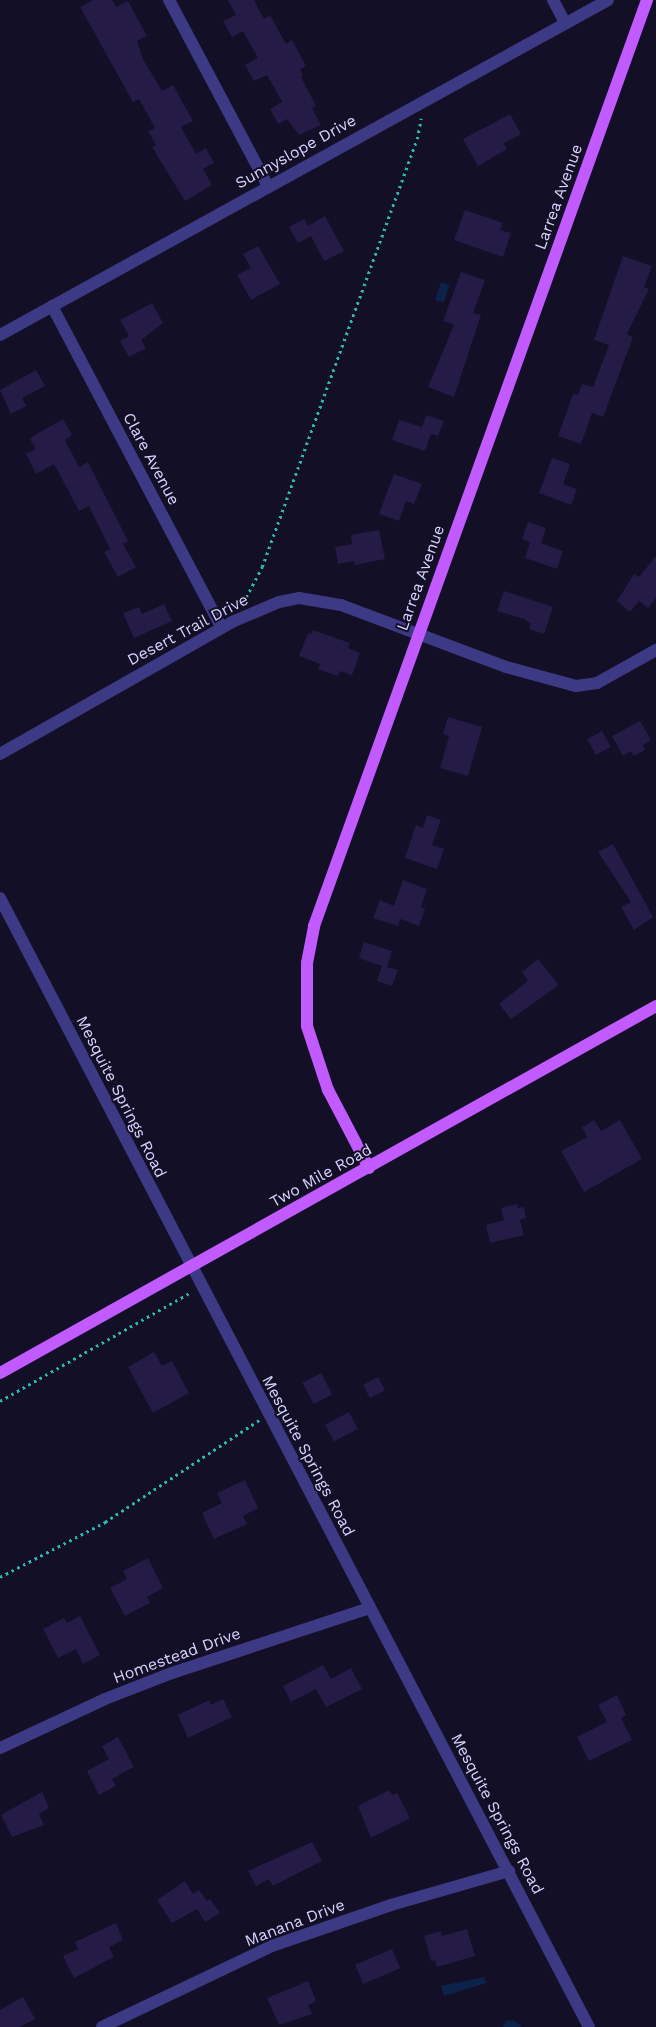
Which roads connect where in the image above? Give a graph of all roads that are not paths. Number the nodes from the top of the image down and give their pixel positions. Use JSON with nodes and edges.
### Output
{"nodes":[{"id":1,"x":169,"y":0,"type":"edge"},
{"id":2,"x":553,"y":0,"type":"edge"},
{"id":3,"x":608,"y":0,"type":"edge"},
{"id":4,"x":647,"y":0,"type":"edge"},
{"id":5,"x":565,"y":23,"type":"junction"},
{"id":6,"x":268,"y":186,"type":"junction"},
{"id":7,"x":52,"y":306,"type":"junction"},
{"id":8,"x":0,"y":335,"type":"edge"},
{"id":9,"x":226,"y":624,"type":"junction"},
{"id":10,"x":418,"y":636,"type":"junction"},
{"id":11,"x":656,"y":650,"type":"edge"},
{"id":12,"x":0,"y":754,"type":"edge"},
{"id":13,"x":0,"y":898,"type":"edge"},
{"id":14,"x":656,"y":1006,"type":"edge"},
{"id":15,"x":369,"y":1168,"type":"junction"},
{"id":16,"x":190,"y":1266,"type":"junction"},
{"id":17,"x":0,"y":1373,"type":"edge"},
{"id":18,"x":370,"y":1608,"type":"junction"},
{"id":19,"x":0,"y":1748,"type":"edge"},
{"id":20,"x":508,"y":1871,"type":"junction"},
{"id":21,"x":102,"y":2027,"type":"edge"},
{"id":22,"x":589,"y":2027,"type":"edge"}],
"edges":[{"from":1,"to":6,"type":"street"},
{"from":2,"to":5,"type":"street"},
{"from":3,"to":5,"type":"street","name":"Sunnyslope Drive"},
{"from":4,"to":10,"type":"main road","name":"Larrea Avenue"},
{"from":5,"to":6,"type":"street","name":"Sunnyslope Drive"},
{"from":6,"to":7,"type":"street","name":"Sunnyslope Drive"},
{"from":7,"to":8,"type":"street","name":"Sunnyslope Drive"},
{"from":7,"to":9,"type":"street","name":"Clare Avenue"},
{"from":9,"to":10,"type":"street","name":"Desert Trail Drive"},
{"from":9,"to":12,"type":"street","name":"Desert Trail Drive"},
{"from":10,"to":11,"type":"street","name":"Desert Trail Drive"},
{"from":10,"to":15,"type":"main road","name":"Larrea Avenue"},
{"from":13,"to":16,"type":"street","name":"Mesquite Springs Road"},
{"from":14,"to":15,"type":"main road","name":"Two Mile Road"},
{"from":15,"to":16,"type":"main road","name":"Two Mile Road"},
{"from":16,"to":17,"type":"main road","name":"Two Mile Road"},
{"from":16,"to":18,"type":"street","name":"Mesquite Springs Road"},
{"from":18,"to":19,"type":"street","name":"Homestead Drive"},
{"from":18,"to":20,"type":"street","name":"Mesquite Springs Road"},
{"from":20,"to":21,"type":"street","name":"Manana Drive"},
{"from":20,"to":22,"type":"street","name":"Mesquite Springs Road"}]}
